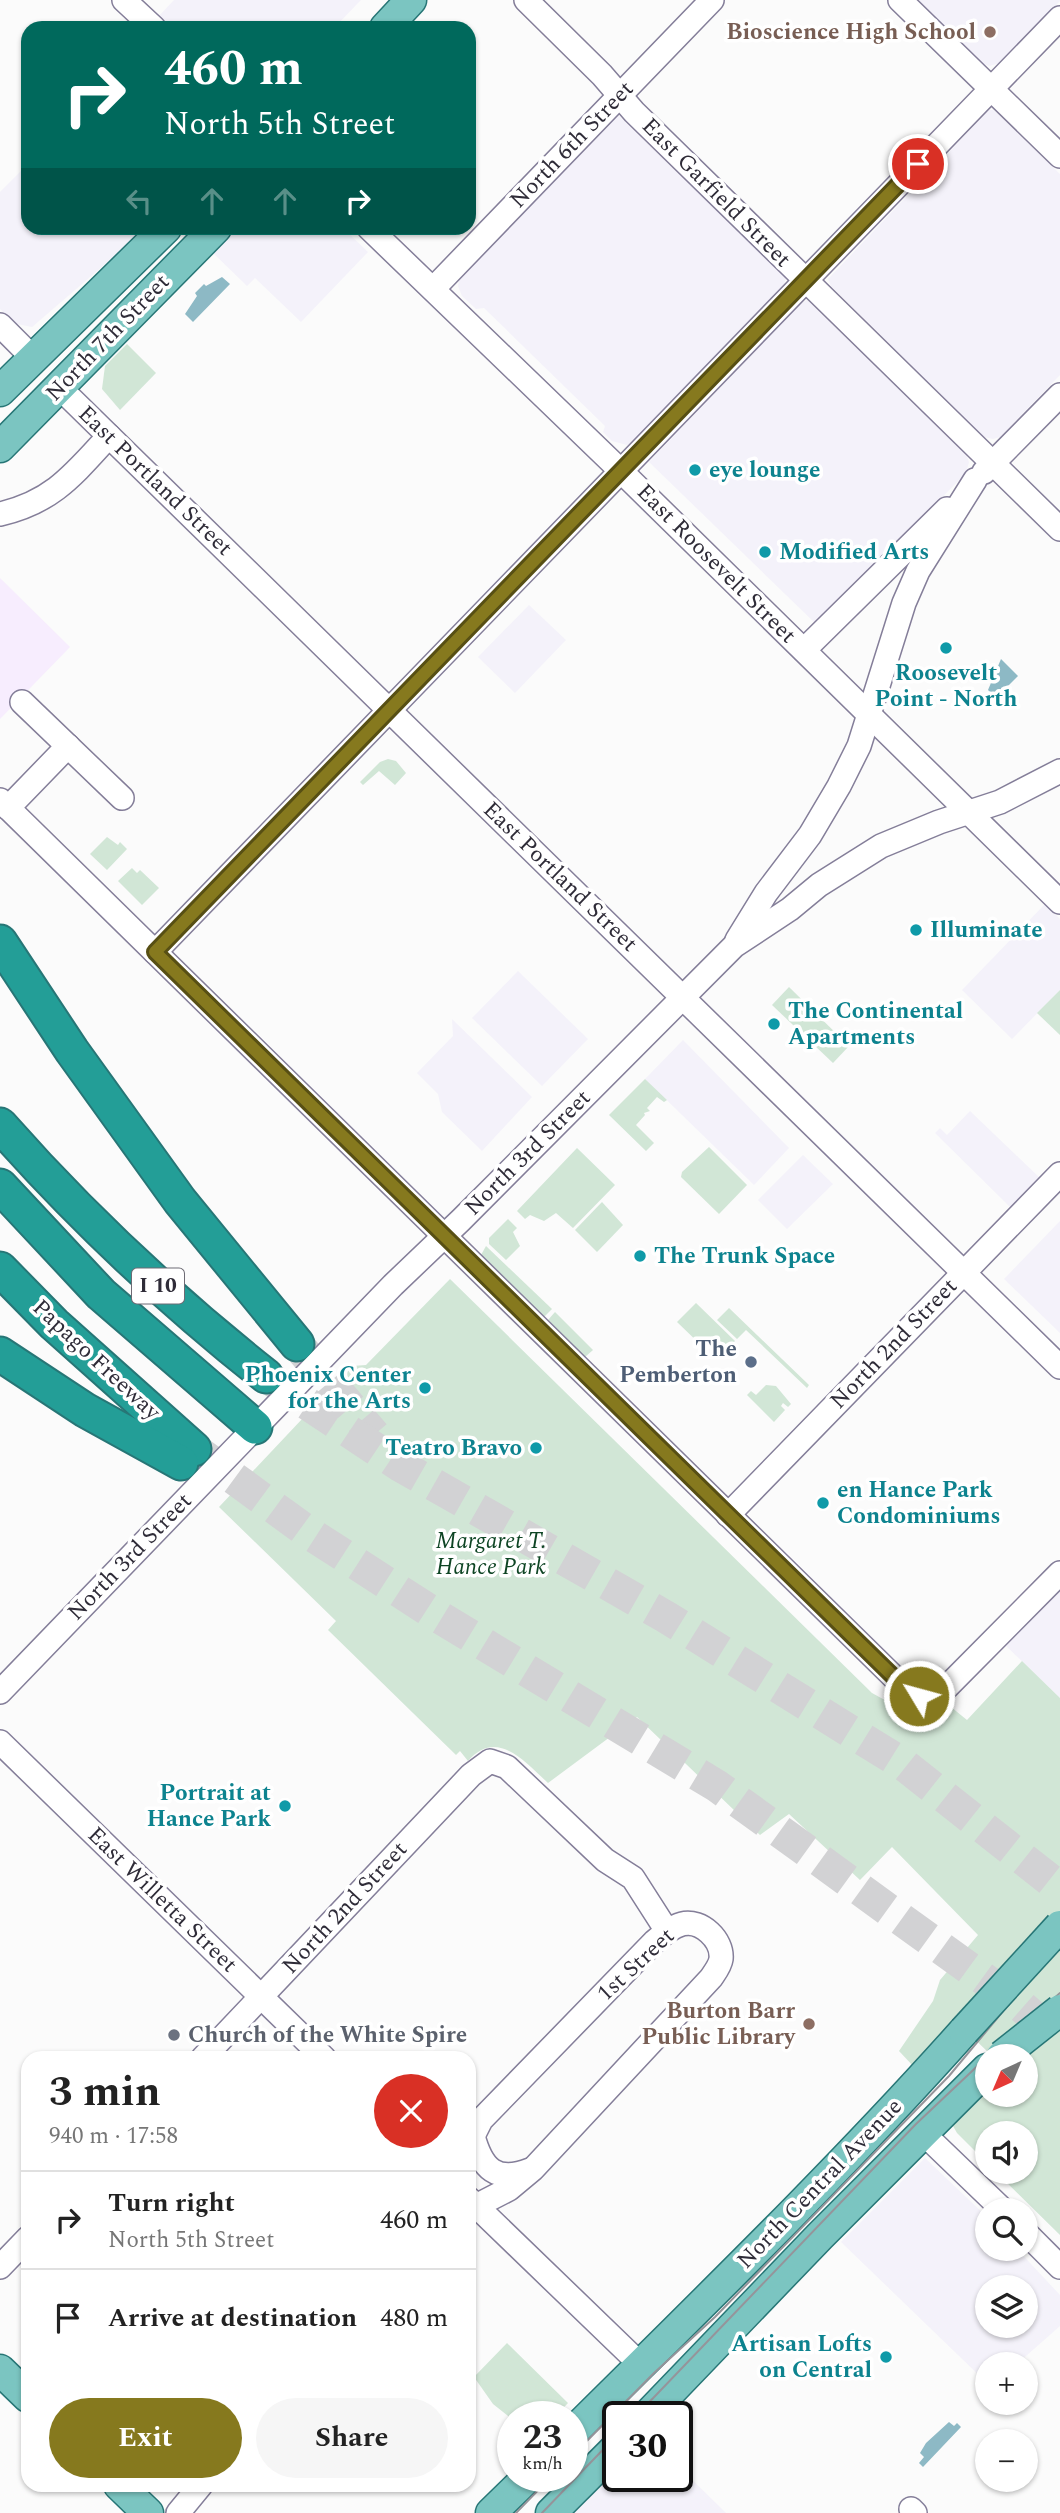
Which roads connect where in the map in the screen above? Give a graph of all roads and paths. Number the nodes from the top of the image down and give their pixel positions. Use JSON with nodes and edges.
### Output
{"nodes":[{"id":1,"x":124,"y":0,"type":"edge"},
{"id":2,"x":411,"y":0,"type":"edge"},
{"id":3,"x":526,"y":0,"type":"edge"},
{"id":4,"x":712,"y":0,"type":"edge"},
{"id":5,"x":900,"y":0,"type":"edge"},
{"id":6,"x":1060,"y":18,"type":"edge"},
{"id":7,"x":146,"y":21,"type":"edge"},
{"id":8,"x":392,"y":21,"type":"edge"},
{"id":9,"x":991,"y":89,"type":"junction"},
{"id":10,"x":620,"y":95,"type":"junction"},
{"id":11,"x":1060,"y":156,"type":"edge"},
{"id":12,"x":159,"y":235,"type":"edge"},
{"id":13,"x":209,"y":235,"type":"edge"},
{"id":14,"x":376,"y":235,"type":"edge"},
{"id":15,"x":805,"y":281,"type":"junction"},
{"id":16,"x":433,"y":289,"type":"junction"},
{"id":17,"x":103,"y":290,"type":"junction"},
{"id":18,"x":0,"y":325,"type":"edge"},
{"id":19,"x":33,"y":358,"type":"junction"},
{"id":20,"x":60,"y":388,"type":"junction"},
{"id":21,"x":0,"y":391,"type":"edge"},
{"id":22,"x":1060,"y":395,"type":"edge"},
{"id":23,"x":0,"y":428,"type":"edge"},
{"id":24,"x":109,"y":436,"type":"junction"},
{"id":25,"x":0,"y":447,"type":"edge"},
{"id":26,"x":993,"y":463,"type":"junction"},
{"id":27,"x":621,"y":471,"type":"junction"},
{"id":28,"x":975,"y":480,"type":"junction"},
{"id":29,"x":0,"y":514,"type":"edge"},
{"id":30,"x":1060,"y":529,"type":"edge"},
{"id":31,"x":803,"y":650,"type":"junction"},
{"id":32,"x":22,"y":702,"type":"dead end"},
{"id":33,"x":390,"y":710,"type":"junction"},
{"id":34,"x":869,"y":715,"type":"junction"},
{"id":35,"x":68,"y":746,"type":"junction"},
{"id":36,"x":1060,"y":771,"type":"edge"},
{"id":37,"x":122,"y":798,"type":"dead end"},
{"id":38,"x":4,"y":804,"type":"edge"},
{"id":39,"x":968,"y":812,"type":"junction"},
{"id":40,"x":1060,"y":902,"type":"edge"},
{"id":41,"x":0,"y":942,"type":"edge"},
{"id":42,"x":734,"y":946,"type":"junction"},
{"id":43,"x":155,"y":952,"type":"junction"},
{"id":44,"x":682,"y":997,"type":"junction"},
{"id":45,"x":0,"y":1125,"type":"edge"},
{"id":46,"x":1060,"y":1174,"type":"edge"},
{"id":47,"x":0,"y":1186,"type":"edge"},
{"id":48,"x":0,"y":1205,"type":"edge"},
{"id":49,"x":445,"y":1235,"type":"junction"},
{"id":50,"x":0,"y":1269,"type":"edge"},
{"id":51,"x":963,"y":1272,"type":"junction"},
{"id":52,"x":297,"y":1344,"type":"tunnel mouth"},
{"id":53,"x":0,"y":1354,"type":"edge"},
{"id":54,"x":1060,"y":1367,"type":"edge"},
{"id":55,"x":266,"y":1376,"type":"tunnel mouth"},
{"id":56,"x":248,"y":1435,"type":"junction"},
{"id":57,"x":728,"y":1515,"type":"junction"},
{"id":58,"x":1060,"y":1573,"type":"edge"},
{"id":59,"x":0,"y":1692,"type":"edge"},
{"id":60,"x":0,"y":1742,"type":"edge"},
{"id":61,"x":1060,"y":1926,"type":"edge"},
{"id":62,"x":667,"y":1931,"type":"junction"},
{"id":63,"x":262,"y":1997,"type":"junction"},
{"id":64,"x":1060,"y":2010,"type":"edge"},
{"id":65,"x":1017,"y":2044,"type":"edge"},
{"id":66,"x":210,"y":2051,"type":"edge"},
{"id":67,"x":317,"y":2051,"type":"edge"},
{"id":68,"x":975,"y":2081,"type":"edge"},
{"id":69,"x":476,"y":2130,"type":"edge"},
{"id":70,"x":924,"y":2134,"type":"junction"},
{"id":71,"x":476,"y":2151,"type":"edge"},
{"id":72,"x":533,"y":2169,"type":"junction"},
{"id":73,"x":991,"y":2198,"type":"edge"},
{"id":74,"x":476,"y":2204,"type":"edge"},
{"id":75,"x":476,"y":2211,"type":"edge"},
{"id":76,"x":21,"y":2245,"type":"edge"},
{"id":77,"x":1038,"y":2245,"type":"edge"},
{"id":78,"x":0,"y":2267,"type":"edge"},
{"id":79,"x":1060,"y":2267,"type":"edge"},
{"id":80,"x":640,"y":2365,"type":"junction"},
{"id":81,"x":2,"y":2375,"type":"edge"},
{"id":82,"x":21,"y":2391,"type":"edge"},
{"id":83,"x":661,"y":2401,"type":"edge"},
{"id":84,"x":588,"y":2417,"type":"edge"},
{"id":85,"x":602,"y":2462,"type":"edge"},
{"id":86,"x":195,"y":2492,"type":"edge"},
{"id":87,"x":512,"y":2492,"type":"edge"},
{"id":88,"x":178,"y":2513,"type":"edge"},
{"id":89,"x":491,"y":2513,"type":"edge"},
{"id":90,"x":551,"y":2513,"type":"edge"}],
"edges":[{"from":1,"to":7,"type":"street"},
{"from":2,"to":8,"type":"main road"},
{"from":3,"to":10,"type":"street","name":"East Garfield Street"},
{"from":4,"to":10,"type":"street","name":"North 6th Street"},
{"from":5,"to":9,"type":"street"},
{"from":6,"to":9,"type":"street"},
{"from":9,"to":11,"type":"street"},
{"from":9,"to":15,"type":"street"},
{"from":10,"to":15,"type":"street","name":"East Garfield Street"},
{"from":10,"to":16,"type":"street","name":"North 6th Street"},
{"from":12,"to":17,"type":"main road","name":"North 7th Street"},
{"from":13,"to":20,"type":"main road","name":"North 7th Street"},
{"from":14,"to":16,"type":"street","name":"East Roosevelt Street"},
{"from":15,"to":26,"type":"street","name":"East Garfield Street"},
{"from":15,"to":27,"type":"street"},
{"from":16,"to":27,"type":"street","name":"East Roosevelt Street"},
{"from":17,"to":19,"type":"main road","name":"North 7th Street"},
{"from":17,"to":20,"type":"main road"},
{"from":18,"to":19,"type":"street"},
{"from":19,"to":21,"type":"main road","name":"North 7th Street"},
{"from":19,"to":23,"type":"main road"},
{"from":20,"to":24,"type":"street","name":"East Portland Street"},
{"from":20,"to":25,"type":"main road","name":"North 7th Street"},
{"from":22,"to":26,"type":"street"},
{"from":24,"to":29,"type":"street"},
{"from":24,"to":33,"type":"street","name":"East Portland Street"},
{"from":26,"to":28,"type":"street"},
{"from":26,"to":30,"type":"street","name":"East Garfield Street"},
{"from":27,"to":31,"type":"street","name":"East Roosevelt Street"},
{"from":27,"to":33,"type":"street"},
{"from":28,"to":31,"type":"street"},
{"from":28,"to":34,"type":"street","name":"North 3rd Street"},
{"from":31,"to":34,"type":"street","name":"East Roosevelt Street"},
{"from":32,"to":35,"type":"street"},
{"from":33,"to":43,"type":"street"},
{"from":33,"to":44,"type":"street","name":"East Portland Street"},
{"from":34,"to":39,"type":"street","name":"East Roosevelt Street"},
{"from":34,"to":42,"type":"street","name":"North 3rd Street"},
{"from":35,"to":37,"type":"street"},
{"from":35,"to":38,"type":"street"},
{"from":36,"to":39,"type":"street","name":"North 3rd Street"},
{"from":38,"to":43,"type":"street"},
{"from":39,"to":40,"type":"street","name":"East Roosevelt Street"},
{"from":39,"to":42,"type":"street","name":"North 3rd Street"},
{"from":41,"to":52,"type":"highway"},
{"from":42,"to":44,"type":"street","name":"North 3rd Street"},
{"from":43,"to":49,"type":"street"},
{"from":44,"to":49,"type":"street","name":"North 3rd Street"},
{"from":44,"to":51,"type":"street","name":"East Portland Street"},
{"from":45,"to":55,"type":"highway","number":"I 10"},
{"from":46,"to":51,"type":"street","name":"North 2nd Street"},
{"from":47,"to":56,"type":"highway"},
{"from":48,"to":56,"type":"highway"},
{"from":49,"to":56,"type":"street","name":"North 3rd Street"},
{"from":49,"to":57,"type":"street"},
{"from":50,"to":53,"type":"highway","name":"Papago Freeway"},
{"from":51,"to":54,"type":"street","name":"East Portland Street"},
{"from":51,"to":57,"type":"street","name":"North 2nd Street"},
{"from":56,"to":59,"type":"street","name":"North 3rd Street"},
{"from":57,"to":58,"type":"street"},
{"from":60,"to":63,"type":"street","name":"East Willetta Street"},
{"from":61,"to":80,"type":"main road","name":"North Central Avenue","bridge":true},
{"from":62,"to":63,"type":"street","name":"North 2nd Street"},
{"from":62,"to":69,"type":"street","name":"1st Street"},
{"from":62,"to":72,"type":"street","name":"1st Street"},
{"from":63,"to":66,"type":"street","name":"North 2nd Street"},
{"from":63,"to":67,"type":"street","name":"East Willetta Street"},
{"from":64,"to":65,"type":"main road","bridge":true},
{"from":68,"to":70,"type":"main road","name":"North Central Avenue"},
{"from":70,"to":73,"type":"street"},
{"from":70,"to":83,"type":"main road","name":"North Central Avenue"},
{"from":71,"to":72,"type":"street","name":"1st Street"},
{"from":72,"to":74,"type":"street","name":"1st Street"},
{"from":75,"to":80,"type":"street"},
{"from":76,"to":78,"type":"street"},
{"from":77,"to":79,"type":"street"},
{"from":80,"to":84,"type":"main road","name":"North Central Avenue"},
{"from":81,"to":82,"type":"main road"},
{"from":85,"to":90,"type":"main road"},
{"from":86,"to":88,"type":"street"},
{"from":87,"to":89,"type":"main road"}]}
